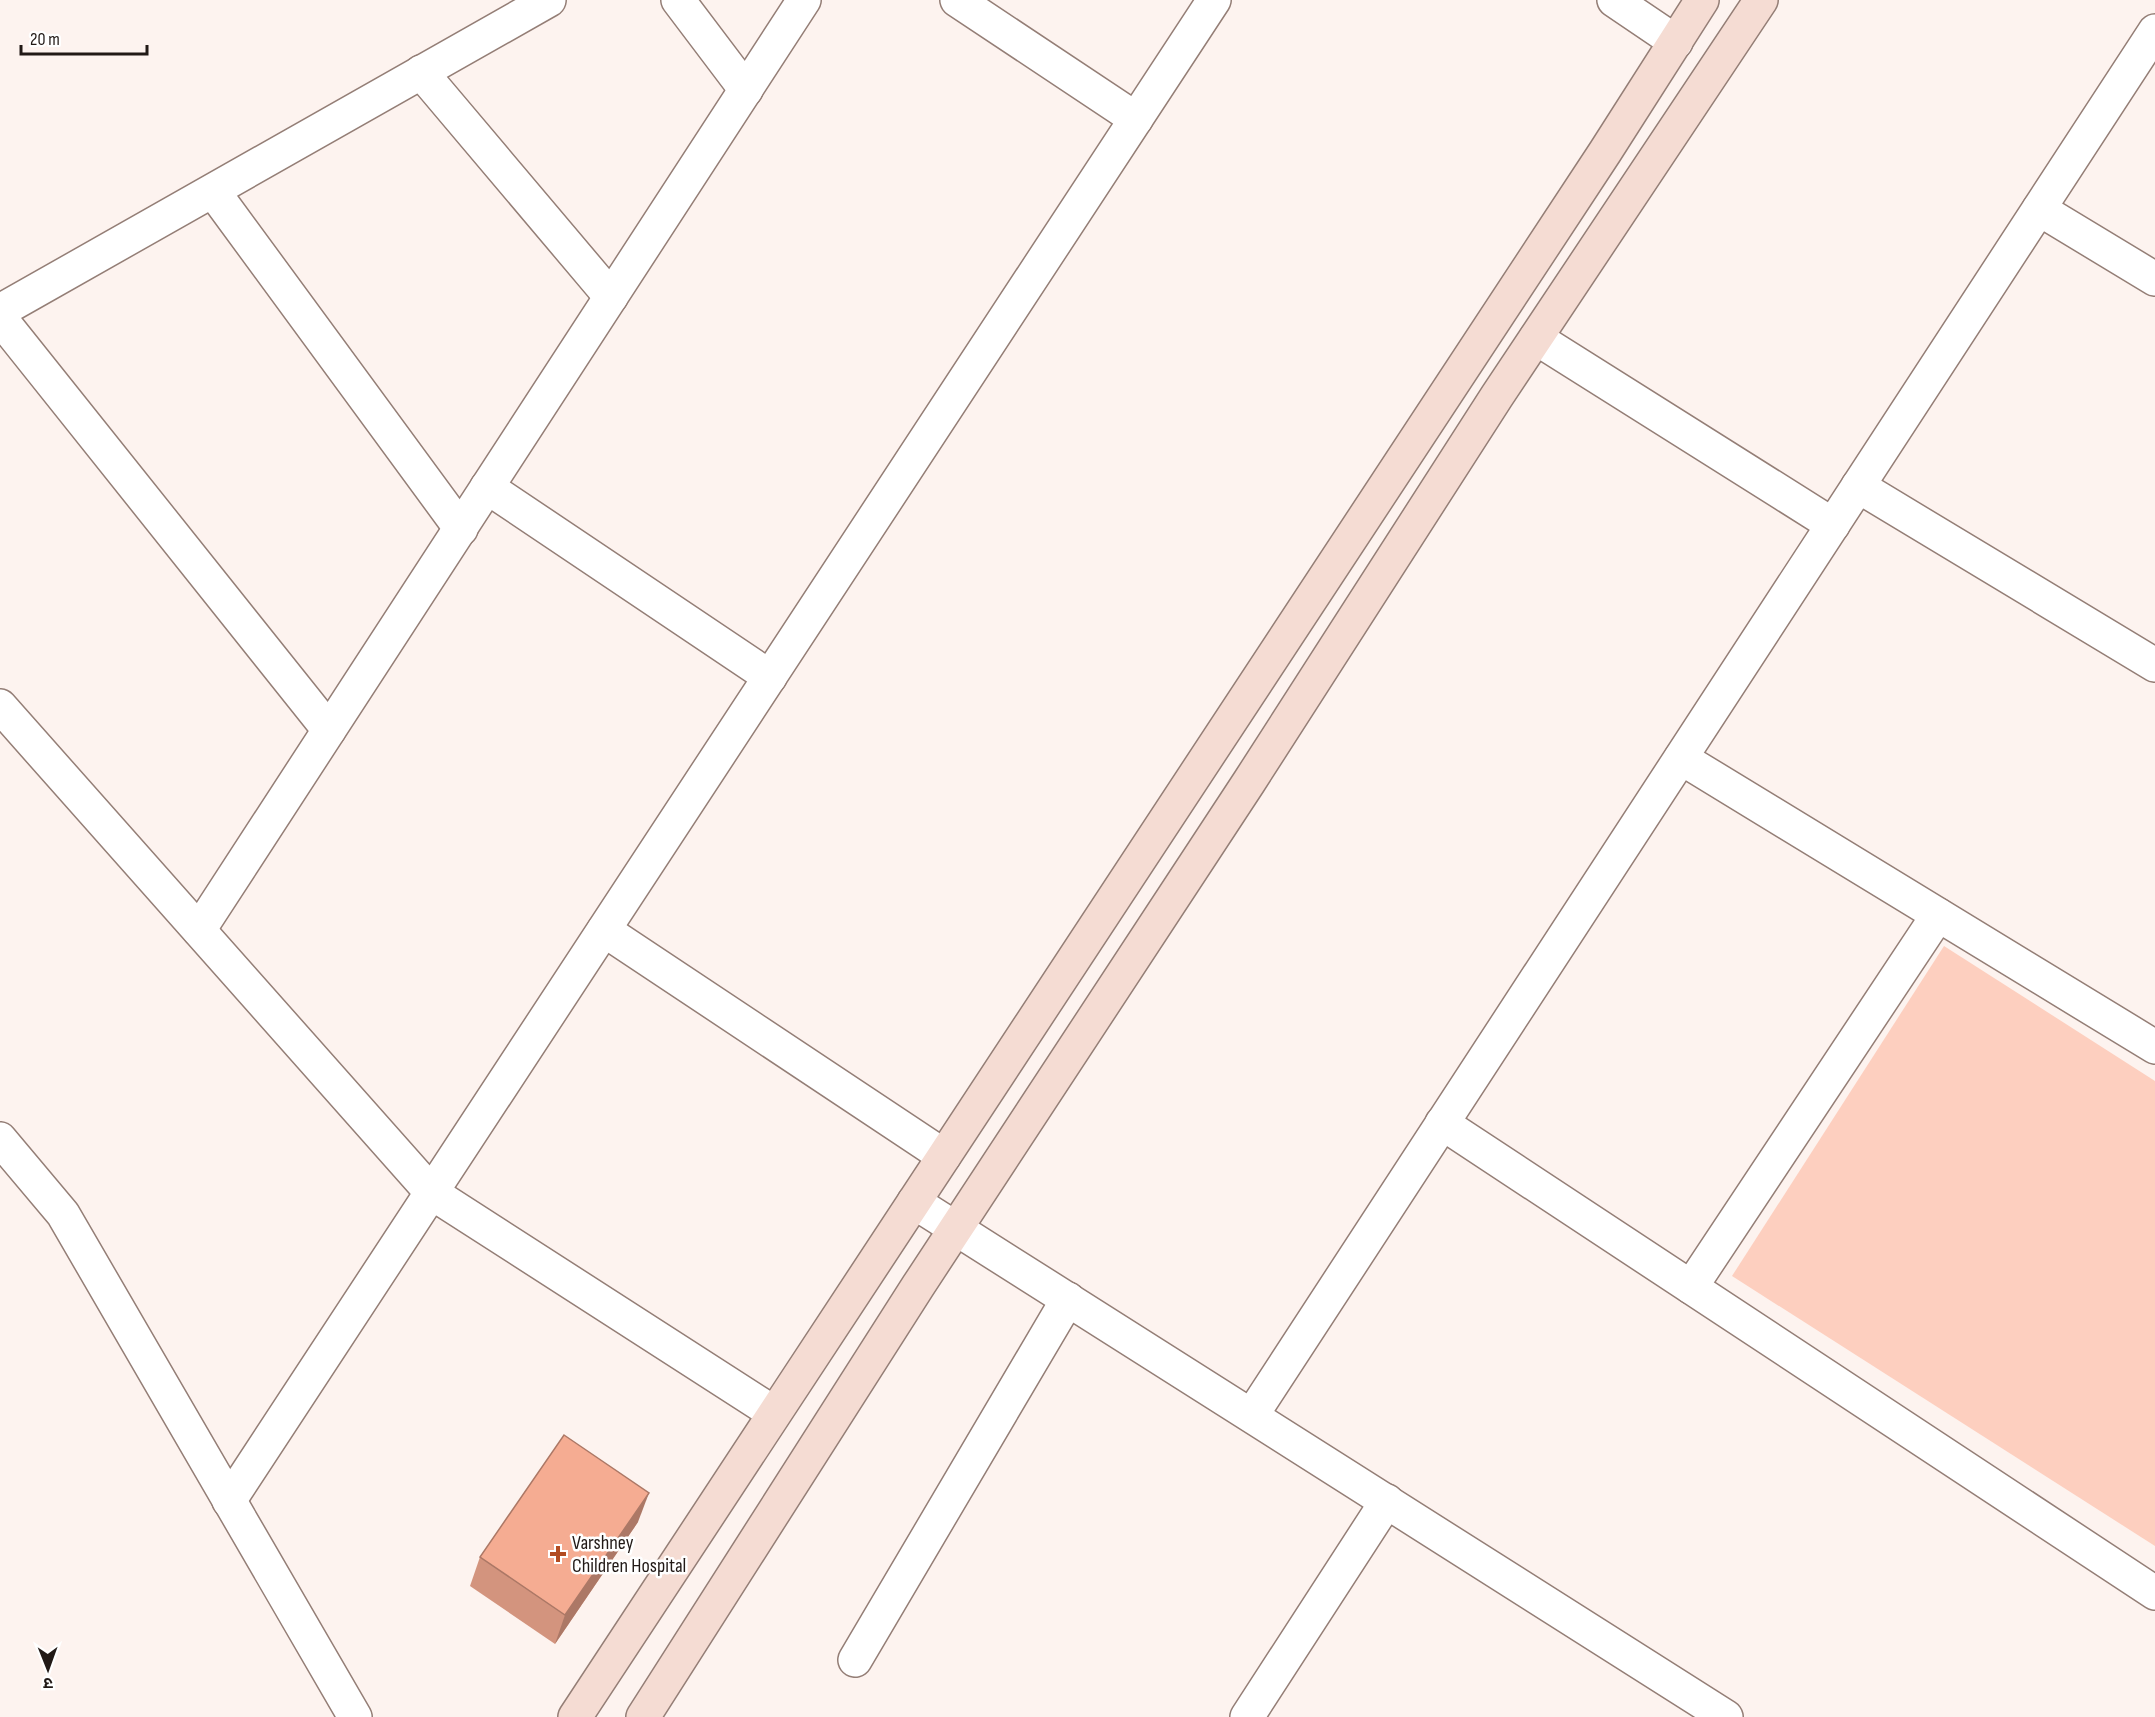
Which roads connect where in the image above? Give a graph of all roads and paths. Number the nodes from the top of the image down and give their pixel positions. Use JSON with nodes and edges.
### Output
{"nodes":[{"id":1,"x":549,"y":0,"type":"edge"},
{"id":2,"x":678,"y":0,"type":"edge"},
{"id":3,"x":804,"y":0,"type":"edge"},
{"id":4,"x":957,"y":0,"type":"edge"},
{"id":5,"x":1214,"y":0,"type":"edge"},
{"id":6,"x":1614,"y":0,"type":"edge"},
{"id":7,"x":1702,"y":0,"type":"edge"},
{"id":8,"x":1761,"y":0,"type":"edge"},
{"id":9,"x":2155,"y":31,"type":"edge"},
{"id":10,"x":1676,"y":42,"type":"junction"},
{"id":11,"x":421,"y":72,"type":"junction"},
{"id":12,"x":746,"y":90,"type":"junction"},
{"id":13,"x":1136,"y":119,"type":"junction"},
{"id":14,"x":213,"y":191,"type":"junction"},
{"id":15,"x":2039,"y":209,"type":"junction"},
{"id":16,"x":2155,"y":279,"type":"edge"},
{"id":17,"x":611,"y":297,"type":"junction"},
{"id":18,"x":0,"y":311,"type":"edge"},
{"id":19,"x":0,"y":318,"type":"edge"},
{"id":20,"x":1536,"y":338,"type":"junction"},
{"id":21,"x":1858,"y":486,"type":"junction"},
{"id":22,"x":487,"y":487,"type":"junction"},
{"id":23,"x":1833,"y":525,"type":"junction"},
{"id":24,"x":461,"y":529,"type":"junction"},
{"id":25,"x":2155,"y":665,"type":"edge"},
{"id":26,"x":770,"y":677,"type":"junction"},
{"id":27,"x":0,"y":706,"type":"edge"},
{"id":28,"x":329,"y":730,"type":"junction"},
{"id":29,"x":1681,"y":758,"type":"junction"},
{"id":30,"x":1938,"y":915,"type":"junction"},
{"id":31,"x":199,"y":930,"type":"junction"},
{"id":32,"x":604,"y":930,"type":"junction"},
{"id":33,"x":2155,"y":1047,"type":"edge"},
{"id":34,"x":1442,"y":1123,"type":"junction"},
{"id":35,"x":0,"y":1138,"type":"edge"},
{"id":36,"x":945,"y":1156,"type":"junction"},
{"id":37,"x":432,"y":1193,"type":"junction"},
{"id":38,"x":914,"y":1202,"type":"junction"},
{"id":39,"x":956,"y":1228,"type":"junction"},
{"id":40,"x":1691,"y":1287,"type":"junction"},
{"id":41,"x":1068,"y":1299,"type":"junction"},
{"id":42,"x":774,"y":1413,"type":"junction"},
{"id":43,"x":1252,"y":1416,"type":"junction"},
{"id":44,"x":229,"y":1501,"type":"junction"},
{"id":45,"x":1387,"y":1502,"type":"junction"},
{"id":46,"x":2155,"y":1593,"type":"edge"},
{"id":47,"x":855,"y":1660,"type":"dead end"},
{"id":48,"x":355,"y":1717,"type":"edge"},
{"id":49,"x":575,"y":1717,"type":"edge"},
{"id":50,"x":643,"y":1717,"type":"edge"},
{"id":51,"x":1247,"y":1717,"type":"edge"},
{"id":52,"x":1726,"y":1717,"type":"edge"}],
"edges":[{"from":1,"to":11,"type":"street"},
{"from":2,"to":12,"type":"street"},
{"from":3,"to":12,"type":"street"},
{"from":4,"to":13,"type":"street"},
{"from":5,"to":13,"type":"street"},
{"from":6,"to":10,"type":"street"},
{"from":7,"to":10,"type":"street"},
{"from":8,"to":20,"type":"street"},
{"from":9,"to":15,"type":"street"},
{"from":10,"to":36,"type":"street"},
{"from":11,"to":14,"type":"street"},
{"from":11,"to":17,"type":"street"},
{"from":12,"to":17,"type":"street"},
{"from":13,"to":26,"type":"street"},
{"from":14,"to":18,"type":"street"},
{"from":14,"to":24,"type":"street"},
{"from":15,"to":16,"type":"street"},
{"from":15,"to":21,"type":"street"},
{"from":17,"to":22,"type":"street"},
{"from":19,"to":28,"type":"street"},
{"from":20,"to":23,"type":"street"},
{"from":20,"to":39,"type":"street"},
{"from":21,"to":23,"type":"street"},
{"from":21,"to":25,"type":"street"},
{"from":22,"to":24,"type":"street"},
{"from":22,"to":26,"type":"street"},
{"from":23,"to":29,"type":"street"},
{"from":24,"to":28,"type":"street"},
{"from":26,"to":32,"type":"street"},
{"from":27,"to":31,"type":"street"},
{"from":28,"to":31,"type":"street"},
{"from":29,"to":30,"type":"street"},
{"from":29,"to":34,"type":"street"},
{"from":30,"to":33,"type":"street"},
{"from":30,"to":40,"type":"street"},
{"from":31,"to":37,"type":"street"},
{"from":32,"to":36,"type":"street"},
{"from":32,"to":37,"type":"street"},
{"from":34,"to":40,"type":"street"},
{"from":34,"to":43,"type":"street"},
{"from":35,"to":44,"type":"street"},
{"from":36,"to":38,"type":"street"},
{"from":37,"to":42,"type":"street"},
{"from":37,"to":44,"type":"street"},
{"from":38,"to":39,"type":"street"},
{"from":38,"to":42,"type":"street"},
{"from":39,"to":41,"type":"street"},
{"from":39,"to":50,"type":"street"},
{"from":40,"to":46,"type":"street"},
{"from":41,"to":43,"type":"street"},
{"from":41,"to":47,"type":"street"},
{"from":42,"to":49,"type":"street"},
{"from":43,"to":45,"type":"street"},
{"from":44,"to":48,"type":"street"},
{"from":45,"to":51,"type":"street"},
{"from":45,"to":52,"type":"street"}]}
